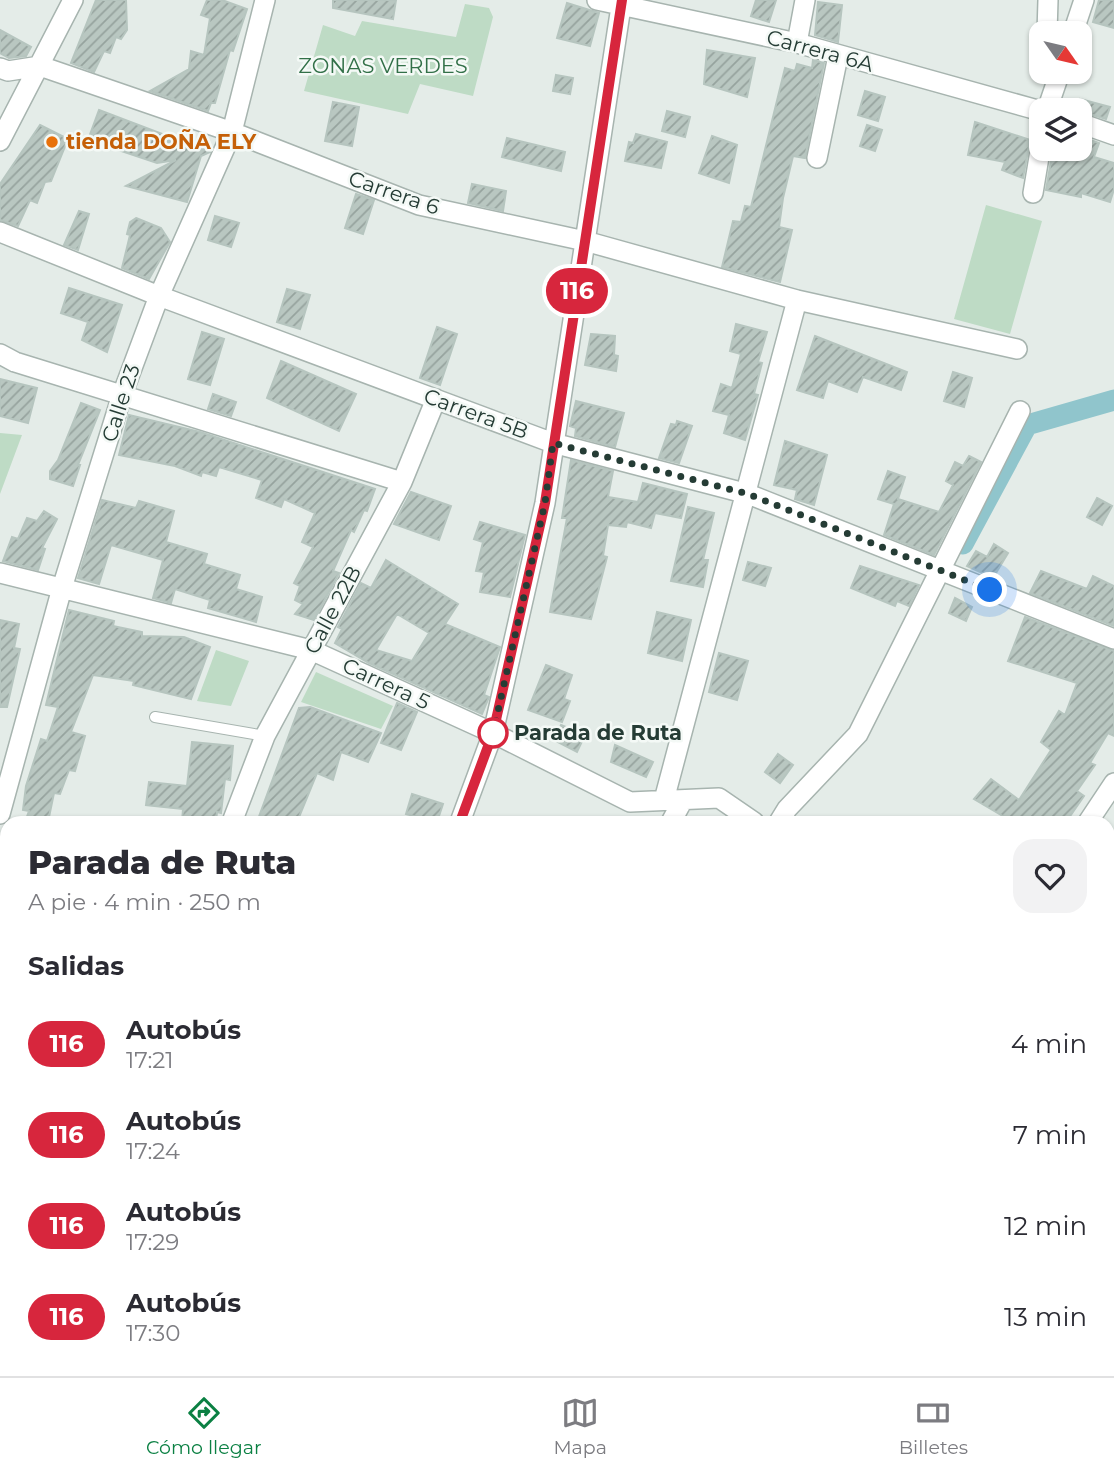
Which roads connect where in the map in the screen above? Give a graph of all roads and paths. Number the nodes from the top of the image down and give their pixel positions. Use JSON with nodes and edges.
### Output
{"nodes":[{"id":1,"x":73,"y":0,"type":"edge"},
{"id":2,"x":265,"y":0,"type":"edge"},
{"id":3,"x":597,"y":0,"type":"edge"},
{"id":4,"x":805,"y":0,"type":"edge"},
{"id":5,"x":1048,"y":0,"type":"edge"},
{"id":6,"x":1084,"y":0,"type":"edge"},
{"id":7,"x":622,"y":3,"type":"edge"},
{"id":8,"x":1048,"y":21,"type":"edge"},
{"id":9,"x":1077,"y":21,"type":"edge"},
{"id":10,"x":797,"y":43,"type":"junction"},
{"id":11,"x":838,"y":56,"type":"junction"},
{"id":12,"x":40,"y":66,"type":"junction"},
{"id":13,"x":0,"y":68,"type":"edge"},
{"id":14,"x":1029,"y":108,"type":"edge"},
{"id":15,"x":1092,"y":127,"type":"edge"},
{"id":16,"x":232,"y":132,"type":"junction"},
{"id":17,"x":1114,"y":135,"type":"edge"},
{"id":18,"x":0,"y":141,"type":"edge"},
{"id":19,"x":817,"y":158,"type":"dead end"},
{"id":20,"x":1038,"y":161,"type":"edge"},
{"id":21,"x":1033,"y":193,"type":"dead end"},
{"id":22,"x":0,"y":233,"type":"edge"},
{"id":23,"x":586,"y":241,"type":"junction"},
{"id":24,"x":159,"y":296,"type":"junction"},
{"id":25,"x":797,"y":300,"type":"junction"},
{"id":26,"x":1017,"y":349,"type":"dead end"},
{"id":27,"x":0,"y":354,"type":"edge"},
{"id":28,"x":122,"y":395,"type":"junction"},
{"id":29,"x":436,"y":399,"type":"junction"},
{"id":30,"x":1020,"y":411,"type":"dead end"},
{"id":31,"x":553,"y":443,"type":"junction"},
{"id":32,"x":402,"y":482,"type":"junction"},
{"id":33,"x":748,"y":494,"type":"junction"},
{"id":34,"x":940,"y":570,"type":"junction"},
{"id":35,"x":0,"y":573,"type":"edge"},
{"id":36,"x":62,"y":588,"type":"junction"},
{"id":37,"x":1114,"y":639,"type":"edge"},
{"id":38,"x":312,"y":650,"type":"junction"},
{"id":39,"x":155,"y":717,"type":"dead end"},
{"id":40,"x":493,"y":733,"type":"junction"},
{"id":41,"x":265,"y":736,"type":"junction"},
{"id":42,"x":1114,"y":783,"type":"edge"},
{"id":43,"x":3,"y":794,"type":"edge"},
{"id":44,"x":674,"y":800,"type":"junction"},
{"id":45,"x":0,"y":814,"type":"edge"},
{"id":46,"x":234,"y":816,"type":"edge"},
{"id":47,"x":462,"y":816,"type":"edge"},
{"id":48,"x":672,"y":816,"type":"edge"},
{"id":49,"x":745,"y":816,"type":"edge"},
{"id":50,"x":783,"y":816,"type":"edge"},
{"id":51,"x":1091,"y":816,"type":"edge"}],
"edges":[{"from":1,"to":12,"type":"street"},
{"from":2,"to":16,"type":"street","name":"Calle 23"},
{"from":3,"to":7,"type":"street","name":"Carrera 6A"},
{"from":4,"to":10,"type":"street"},
{"from":5,"to":8,"type":"street"},
{"from":6,"to":9,"type":"street"},
{"from":7,"to":10,"type":"street","name":"Carrera 6A"},
{"from":7,"to":23,"type":"street"},
{"from":10,"to":11,"type":"street","name":"Carrera 6A"},
{"from":11,"to":14,"type":"street","name":"Carrera 6A"},
{"from":11,"to":19,"type":"street"},
{"from":12,"to":13,"type":"street","name":"Carrera 6"},
{"from":12,"to":16,"type":"street","name":"Carrera 6"},
{"from":12,"to":18,"type":"street"},
{"from":15,"to":17,"type":"street"},
{"from":16,"to":23,"type":"street","name":"Carrera 6"},
{"from":16,"to":24,"type":"street","name":"Calle 23"},
{"from":20,"to":21,"type":"street"},
{"from":22,"to":24,"type":"street","name":"Carrera 5B"},
{"from":23,"to":25,"type":"street","name":"Carrera 6"},
{"from":23,"to":31,"type":"street"},
{"from":24,"to":28,"type":"street","name":"Calle 23"},
{"from":24,"to":29,"type":"street","name":"Carrera 5B"},
{"from":25,"to":26,"type":"street","name":"Carrera 6"},
{"from":25,"to":33,"type":"street"},
{"from":27,"to":28,"type":"street"},
{"from":28,"to":32,"type":"street"},
{"from":28,"to":36,"type":"street","name":"Calle 23"},
{"from":29,"to":31,"type":"street","name":"Carrera 5B"},
{"from":29,"to":32,"type":"street","name":"Calle 22B"},
{"from":30,"to":34,"type":"street"},
{"from":31,"to":33,"type":"street","name":"Carrera 5B"},
{"from":31,"to":40,"type":"street"},
{"from":32,"to":38,"type":"street","name":"Calle 22B"},
{"from":33,"to":34,"type":"street","name":"Carrera 5B"},
{"from":33,"to":44,"type":"street"},
{"from":34,"to":37,"type":"street","name":"Carrera 5B"},
{"from":34,"to":50,"type":"street"},
{"from":35,"to":36,"type":"street","name":"Carrera 5"},
{"from":36,"to":38,"type":"street","name":"Carrera 5"},
{"from":36,"to":43,"type":"street","name":"Calle 23"},
{"from":38,"to":40,"type":"street","name":"Carrera 5"},
{"from":38,"to":41,"type":"street","name":"Calle 22B"},
{"from":39,"to":41,"type":"lane"},
{"from":40,"to":44,"type":"street","name":"Carrera 5"},
{"from":40,"to":47,"type":"street"},
{"from":41,"to":46,"type":"street","name":"Calle 22B"},
{"from":42,"to":51,"type":"street"},
{"from":43,"to":45,"type":"street","name":"Calle 23"},
{"from":44,"to":48,"type":"street"},
{"from":44,"to":49,"type":"street","name":"Carrera 5"}]}
